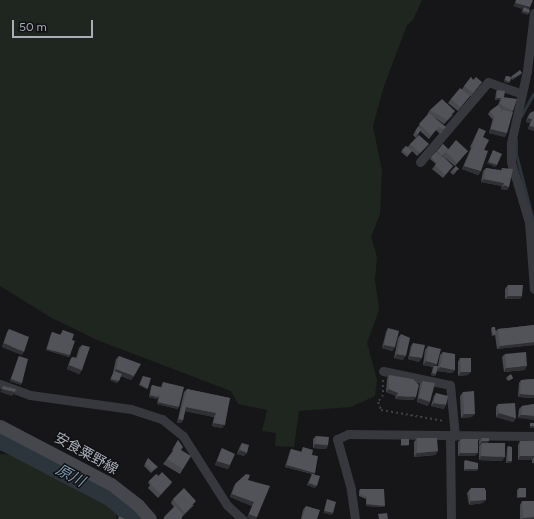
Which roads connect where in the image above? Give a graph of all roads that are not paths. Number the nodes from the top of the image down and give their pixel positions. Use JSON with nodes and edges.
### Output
{"nodes":[{"id":1,"x":534,"y":13,"type":"edge"},
{"id":2,"x":522,"y":94,"type":"junction"},
{"id":3,"x":420,"y":162,"type":"dead end"},
{"id":4,"x":534,"y":289,"type":"edge"},
{"id":5,"x":383,"y":371,"type":"road end"},
{"id":6,"x":0,"y":384,"type":"edge"},
{"id":7,"x":0,"y":426,"type":"edge"},
{"id":8,"x":453,"y":436,"type":"junction"},
{"id":9,"x":534,"y":436,"type":"edge"},
{"id":10,"x":150,"y":519,"type":"edge"},
{"id":11,"x":242,"y":519,"type":"edge"},
{"id":12,"x":356,"y":519,"type":"edge"},
{"id":13,"x":451,"y":519,"type":"edge"}],
"edges":[{"from":1,"to":2,"type":"street"},
{"from":2,"to":3,"type":"street"},
{"from":2,"to":4,"type":"street"},
{"from":5,"to":8,"type":"street"},
{"from":6,"to":11,"type":"street"},
{"from":7,"to":10,"type":"main road","name":"安食粟野線"},
{"from":8,"to":9,"type":"street"},
{"from":8,"to":12,"type":"street"},
{"from":8,"to":13,"type":"street"}]}
